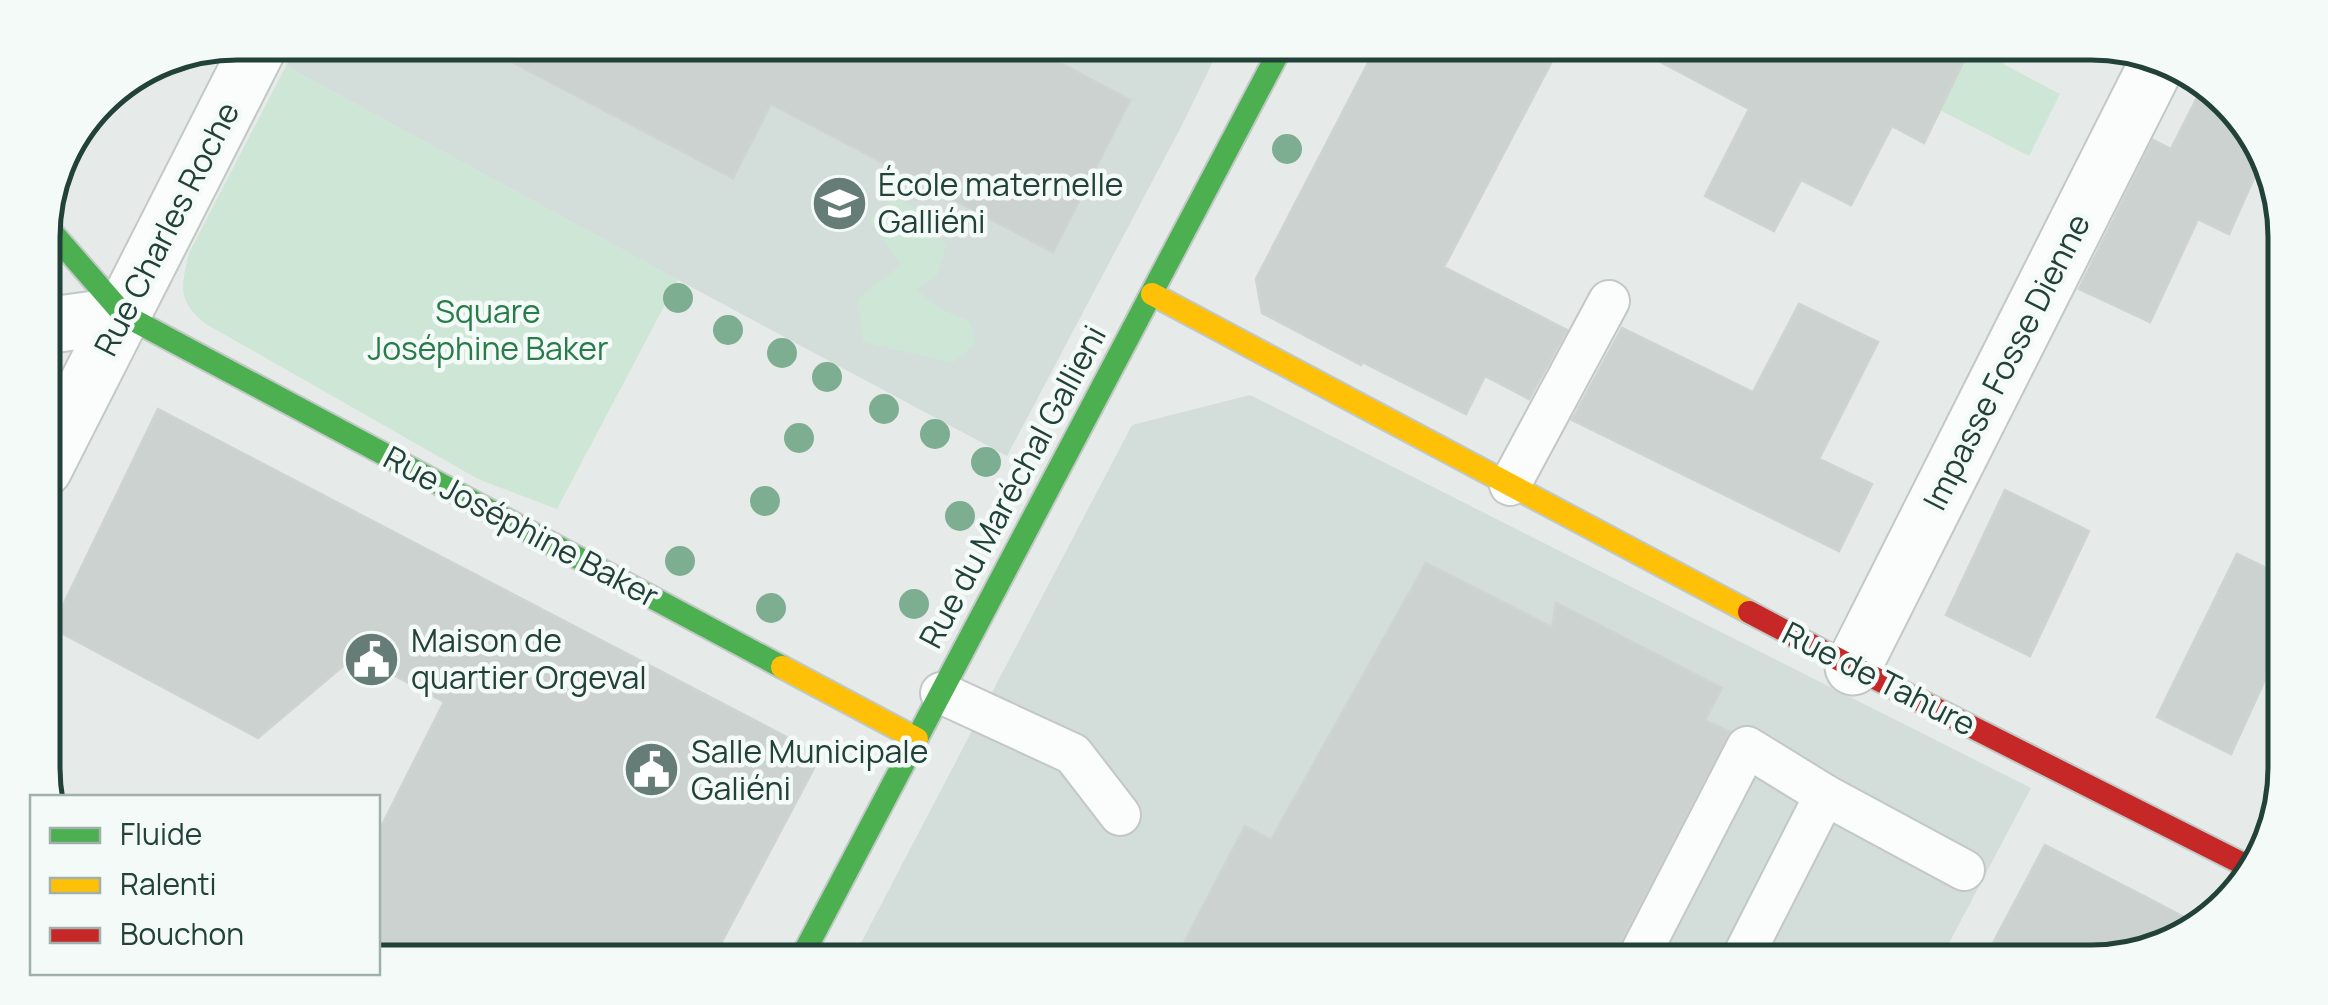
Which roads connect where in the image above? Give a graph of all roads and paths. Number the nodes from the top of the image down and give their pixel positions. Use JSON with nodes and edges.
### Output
{"nodes":[{"id":1,"x":252,"y":60,"type":"edge"},
{"id":2,"x":1275,"y":60,"type":"edge"},
{"id":3,"x":2153,"y":71,"type":"edge"},
{"id":4,"x":60,"y":241,"type":"edge"},
{"id":5,"x":1152,"y":294,"type":"junction"},
{"id":6,"x":1609,"y":301,"type":"dead end"},
{"id":7,"x":124,"y":315,"type":"junction"},
{"id":8,"x":60,"y":324,"type":"edge"},
{"id":9,"x":60,"y":438,"type":"edge"},
{"id":10,"x":1510,"y":485,"type":"junction"},
{"id":11,"x":1853,"y":667,"type":"junction"},
{"id":12,"x":941,"y":693,"type":"junction"},
{"id":13,"x":917,"y":739,"type":"junction"},
{"id":14,"x":1826,"y":795,"type":"junction"},
{"id":15,"x":1120,"y":815,"type":"dead end"},
{"id":16,"x":2240,"y":862,"type":"edge"},
{"id":17,"x":1964,"y":870,"type":"dead end"},
{"id":18,"x":808,"y":945,"type":"edge"},
{"id":19,"x":1645,"y":945,"type":"edge"},
{"id":20,"x":1749,"y":945,"type":"edge"}],
"edges":[{"from":1,"to":7,"type":"street","name":"Rue Charles Roche"},
{"from":2,"to":5,"type":"street","name":"Rue du Maréchal Gallieni"},
{"from":3,"to":11,"type":"street","name":"Impasse Fosse Dienne"},
{"from":4,"to":7,"type":"street","name":"Rue Joséphine Baker"},
{"from":5,"to":10,"type":"street","name":"Rue de Tahure"},
{"from":5,"to":12,"type":"street","name":"Rue du Maréchal Gallieni"},
{"from":6,"to":10,"type":"lane"},
{"from":7,"to":8,"type":"street"},
{"from":7,"to":9,"type":"street","name":"Rue Charles Roche"},
{"from":7,"to":13,"type":"street","name":"Rue Joséphine Baker"},
{"from":10,"to":11,"type":"street","name":"Rue de Tahure"},
{"from":11,"to":16,"type":"street","name":"Rue de Tahure"},
{"from":12,"to":13,"type":"street","name":"Rue du Maréchal Gallieni"},
{"from":12,"to":15,"type":"lane"},
{"from":13,"to":18,"type":"street","name":"Rue du Maréchal Gallieni"},
{"from":14,"to":17,"type":"lane"},
{"from":14,"to":19,"type":"lane"},
{"from":14,"to":20,"type":"lane"}]}
